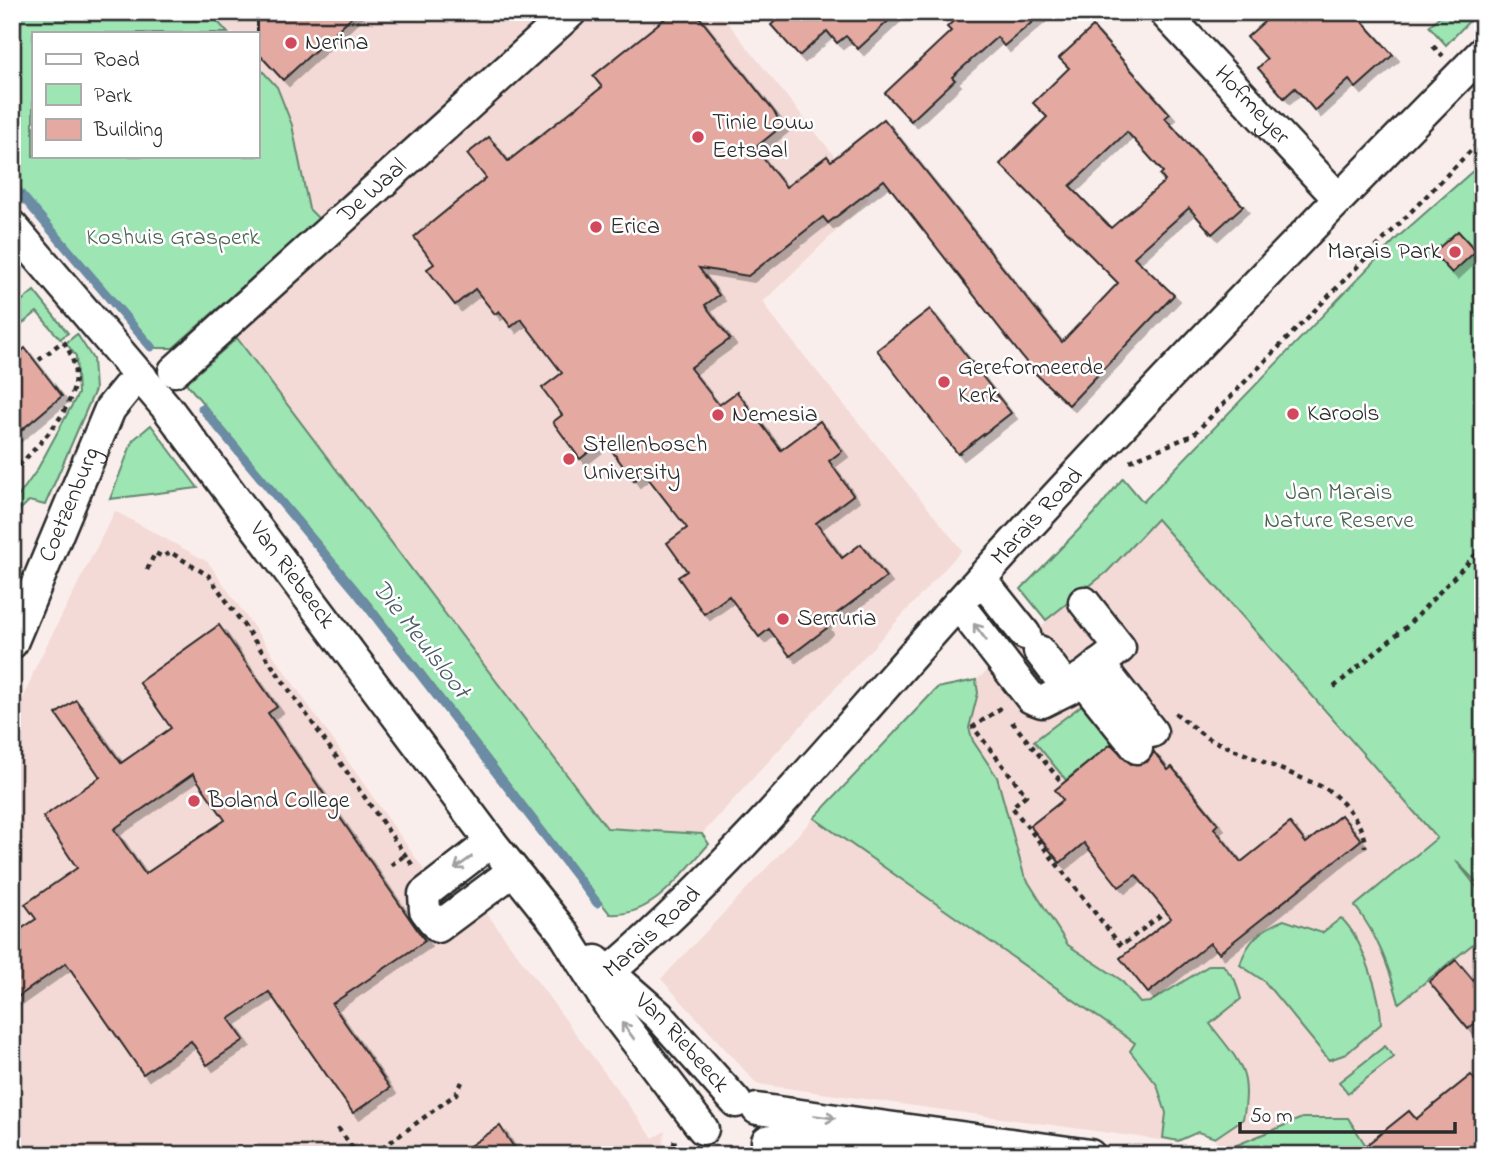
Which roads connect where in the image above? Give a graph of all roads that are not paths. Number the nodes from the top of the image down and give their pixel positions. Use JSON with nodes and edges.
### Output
{"nodes":[{"id":1,"x":570,"y":12,"type":"edge"},
{"id":2,"x":1164,"y":12,"type":"edge"},
{"id":3,"x":1483,"y":52,"type":"edge"},
{"id":4,"x":1338,"y":198,"type":"junction"},
{"id":5,"x":12,"y":226,"type":"edge"},
{"id":6,"x":174,"y":371,"type":"dead end"},
{"id":7,"x":142,"y":377,"type":"junction"},
{"id":8,"x":981,"y":579,"type":"junction"},
{"id":9,"x":1084,"y":602,"type":"dead end"},
{"id":10,"x":958,"y":604,"type":"junction"},
{"id":11,"x":12,"y":643,"type":"edge"},
{"id":12,"x":1083,"y":677,"type":"junction"},
{"id":13,"x":491,"y":842,"type":"junction"},
{"id":14,"x":513,"y":871,"type":"junction"},
{"id":15,"x":602,"y":978,"type":"junction"},
{"id":16,"x":746,"y":1106,"type":"junction"},
{"id":17,"x":706,"y":1142,"type":"edge"},
{"id":18,"x":764,"y":1148,"type":"edge"},
{"id":19,"x":955,"y":1155,"type":"edge"},
{"id":20,"x":1090,"y":1155,"type":"edge"}],
"edges":[{"from":1,"to":6,"type":"street","name":"De Waal"},
{"from":2,"to":4,"type":"street","name":"Hofmeyer"},
{"from":3,"to":4,"type":"street","name":"Marais Road"},
{"from":4,"to":8,"type":"street","name":"Marais Road"},
{"from":5,"to":7,"type":"street","name":"Van Riebeeck"},
{"from":7,"to":11,"type":"street","name":"Coetzenburg"},
{"from":7,"to":13,"type":"street","name":"Van Riebeeck"},
{"from":8,"to":10,"type":"street","name":"Marais Road"},
{"from":8,"to":12,"type":"street"},
{"from":9,"to":12,"type":"street"},
{"from":12,"to":10,"type":"street","one_way":true},
{"from":10,"to":15,"type":"street","name":"Marais Road"},
{"from":12,"to":12,"type":"street"},
{"from":13,"to":14,"type":"street","name":"Van Riebeeck"},
{"from":13,"to":14,"type":"street","one_way":true},
{"from":14,"to":15,"type":"street","name":"Van Riebeeck"},
{"from":15,"to":16,"type":"street","name":"Van Riebeeck"},
{"from":17,"to":15,"type":"street","name":"Van Riebeeck","one_way":true},
{"from":16,"to":17,"type":"street"},
{"from":16,"to":18,"type":"street"},
{"from":16,"to":20,"type":"street","one_way":true},
{"from":18,"to":19,"type":"street"}]}
